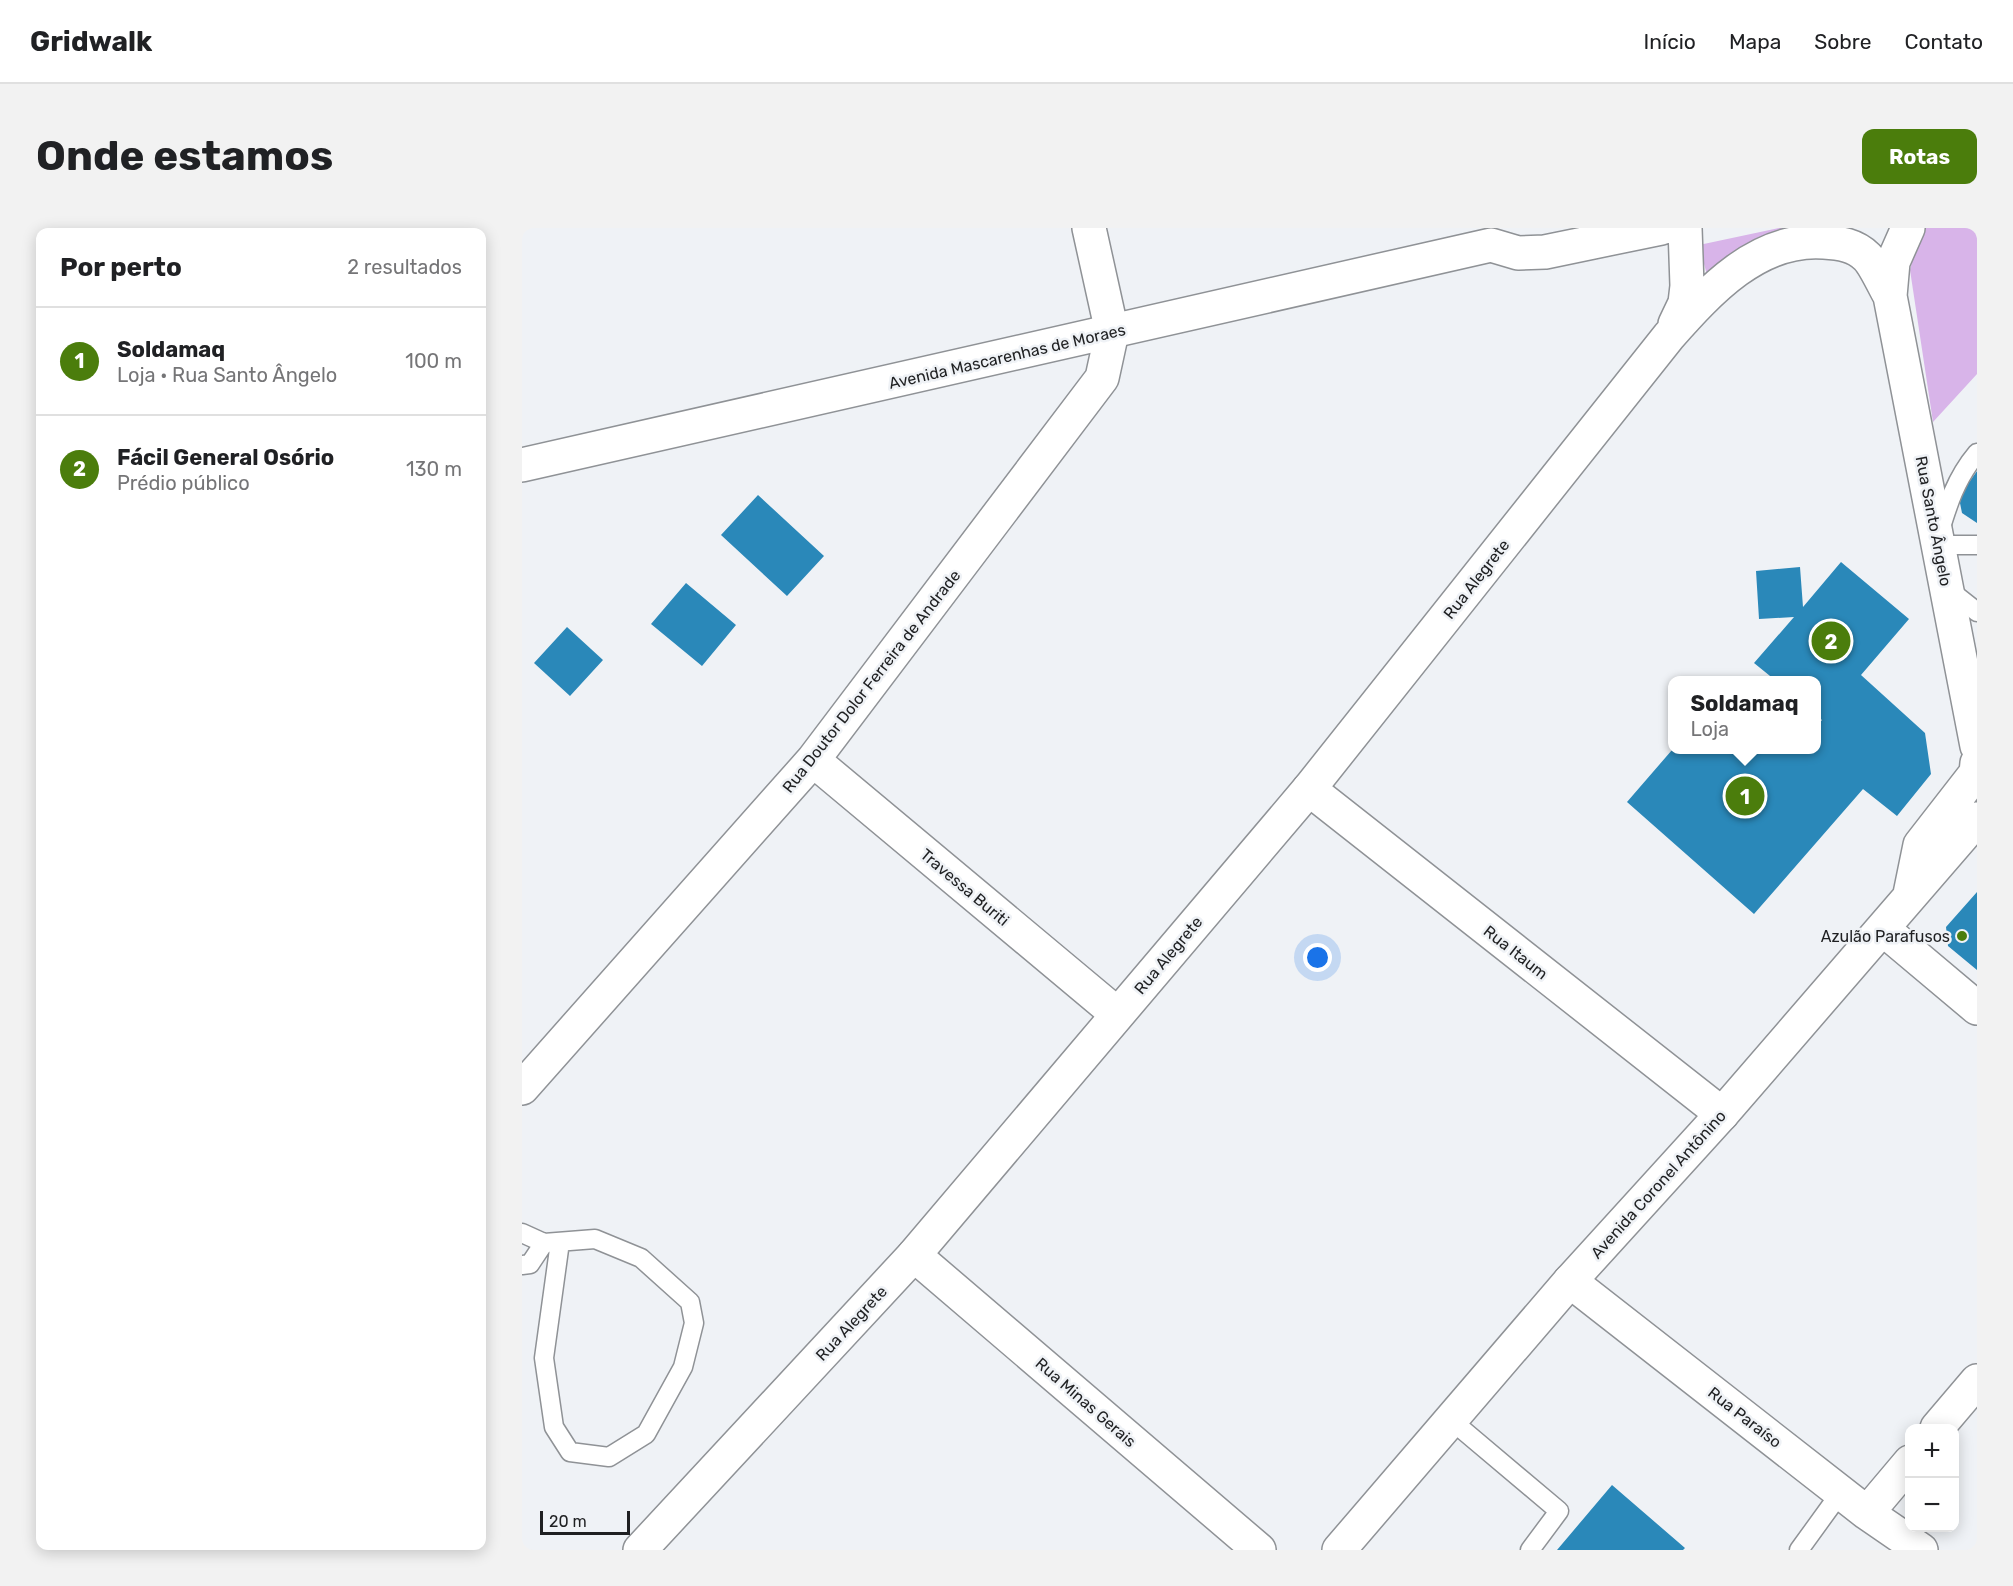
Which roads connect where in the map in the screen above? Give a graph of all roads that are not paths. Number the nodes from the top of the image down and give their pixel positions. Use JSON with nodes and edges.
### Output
{"nodes":[{"id":1,"x":1089,"y":228,"type":"edge"},
{"id":2,"x":1661,"y":228,"type":"edge"},
{"id":3,"x":1685,"y":228,"type":"edge"},
{"id":4,"x":1908,"y":228,"type":"edge"},
{"id":5,"x":1497,"y":236,"type":"edge"},
{"id":6,"x":1890,"y":296,"type":"junction"},
{"id":7,"x":1112,"y":332,"type":"junction"},
{"id":8,"x":1669,"y":336,"type":"junction"},
{"id":9,"x":1977,"y":453,"type":"edge"},
{"id":10,"x":522,"y":465,"type":"edge"},
{"id":11,"x":1937,"y":540,"type":"junction"},
{"id":12,"x":1977,"y":545,"type":"edge"},
{"id":13,"x":1946,"y":588,"type":"junction"},
{"id":14,"x":1977,"y":612,"type":"edge"},
{"id":15,"x":1977,"y":746,"type":"edge"},
{"id":16,"x":813,"y":760,"type":"junction"},
{"id":17,"x":1977,"y":763,"type":"edge"},
{"id":18,"x":1309,"y":789,"type":"junction"},
{"id":19,"x":1977,"y":819,"type":"edge"},
{"id":20,"x":1909,"y":898,"type":"junction"},
{"id":21,"x":1883,"y":929,"type":"junction"},
{"id":22,"x":1977,"y":1008,"type":"edge"},
{"id":23,"x":1118,"y":1014,"type":"junction"},
{"id":24,"x":522,"y":1088,"type":"edge"},
{"id":25,"x":1722,"y":1114,"type":"junction"},
{"id":26,"x":522,"y":1233,"type":"edge"},
{"id":27,"x":552,"y":1242,"type":"junction"},
{"id":28,"x":914,"y":1255,"type":"junction"},
{"id":29,"x":522,"y":1265,"type":"edge"},
{"id":30,"x":1570,"y":1281,"type":"junction"},
{"id":31,"x":1977,"y":1381,"type":"edge"},
{"id":32,"x":1451,"y":1420,"type":"junction"},
{"id":33,"x":1940,"y":1424,"type":"edge"},
{"id":34,"x":1905,"y":1468,"type":"edge"},
{"id":35,"x":1841,"y":1492,"type":"junction"},
{"id":36,"x":1867,"y":1513,"type":"junction"},
{"id":37,"x":640,"y":1550,"type":"edge"},
{"id":38,"x":1259,"y":1550,"type":"edge"},
{"id":39,"x":1339,"y":1550,"type":"edge"},
{"id":40,"x":1530,"y":1550,"type":"edge"},
{"id":41,"x":1799,"y":1550,"type":"edge"},
{"id":42,"x":1921,"y":1550,"type":"edge"}],
"edges":[{"from":1,"to":7,"type":"main road"},
{"from":2,"to":5,"type":"main road","name":"Avenida Mascarenhas de Moraes"},
{"from":3,"to":8,"type":"main road"},
{"from":4,"to":6,"type":"main road"},
{"from":5,"to":7,"type":"main road","name":"Avenida Mascarenhas de Moraes"},
{"from":6,"to":8,"type":"main road"},
{"from":6,"to":11,"type":"main road","name":"Rua Santo Ângelo"},
{"from":7,"to":10,"type":"main road","name":"Avenida Mascarenhas de Moraes"},
{"from":7,"to":16,"type":"main road","name":"Rua Doutor Dolor Ferreira de Andrade"},
{"from":8,"to":18,"type":"main road","name":"Rua Alegrete"},
{"from":9,"to":11,"type":"lane"},
{"from":11,"to":12,"type":"lane"},
{"from":11,"to":13,"type":"main road","name":"Rua Santo Ângelo"},
{"from":13,"to":14,"type":"lane"},
{"from":13,"to":15,"type":"main road","name":"Rua Santo Ângelo"},
{"from":16,"to":23,"type":"main road","name":"Travessa Buriti"},
{"from":16,"to":24,"type":"main road","name":"Rua Doutor Dolor Ferreira de Andrade"},
{"from":17,"to":20,"type":"main road"},
{"from":18,"to":23,"type":"main road","name":"Rua Alegrete"},
{"from":18,"to":25,"type":"main road","name":"Rua Itaum"},
{"from":19,"to":20,"type":"main road","name":"Avenida Coronel Antônino"},
{"from":20,"to":21,"type":"main road","name":"Avenida Coronel Antônino"},
{"from":21,"to":22,"type":"main road"},
{"from":21,"to":25,"type":"main road","name":"Avenida Coronel Antônino"},
{"from":23,"to":28,"type":"main road","name":"Rua Alegrete"},
{"from":25,"to":30,"type":"main road","name":"Avenida Coronel Antônino"},
{"from":26,"to":27,"type":"lane"},
{"from":27,"to":27,"type":"lane"},
{"from":27,"to":29,"type":"lane"},
{"from":28,"to":37,"type":"main road","name":"Rua Alegrete"},
{"from":28,"to":38,"type":"main road","name":"Rua Minas Gerais"},
{"from":30,"to":32,"type":"main road","name":"Avenida Coronel Antônino"},
{"from":30,"to":35,"type":"main road","name":"Rua Paraíso"},
{"from":31,"to":33,"type":"main road"},
{"from":32,"to":39,"type":"main road","name":"Avenida Coronel Antônino"},
{"from":32,"to":40,"type":"lane"},
{"from":34,"to":36,"type":"main road"},
{"from":35,"to":36,"type":"main road","name":"Rua Paraíso"},
{"from":35,"to":41,"type":"lane"},
{"from":36,"to":42,"type":"main road","name":"Rua Paraíso"}]}
